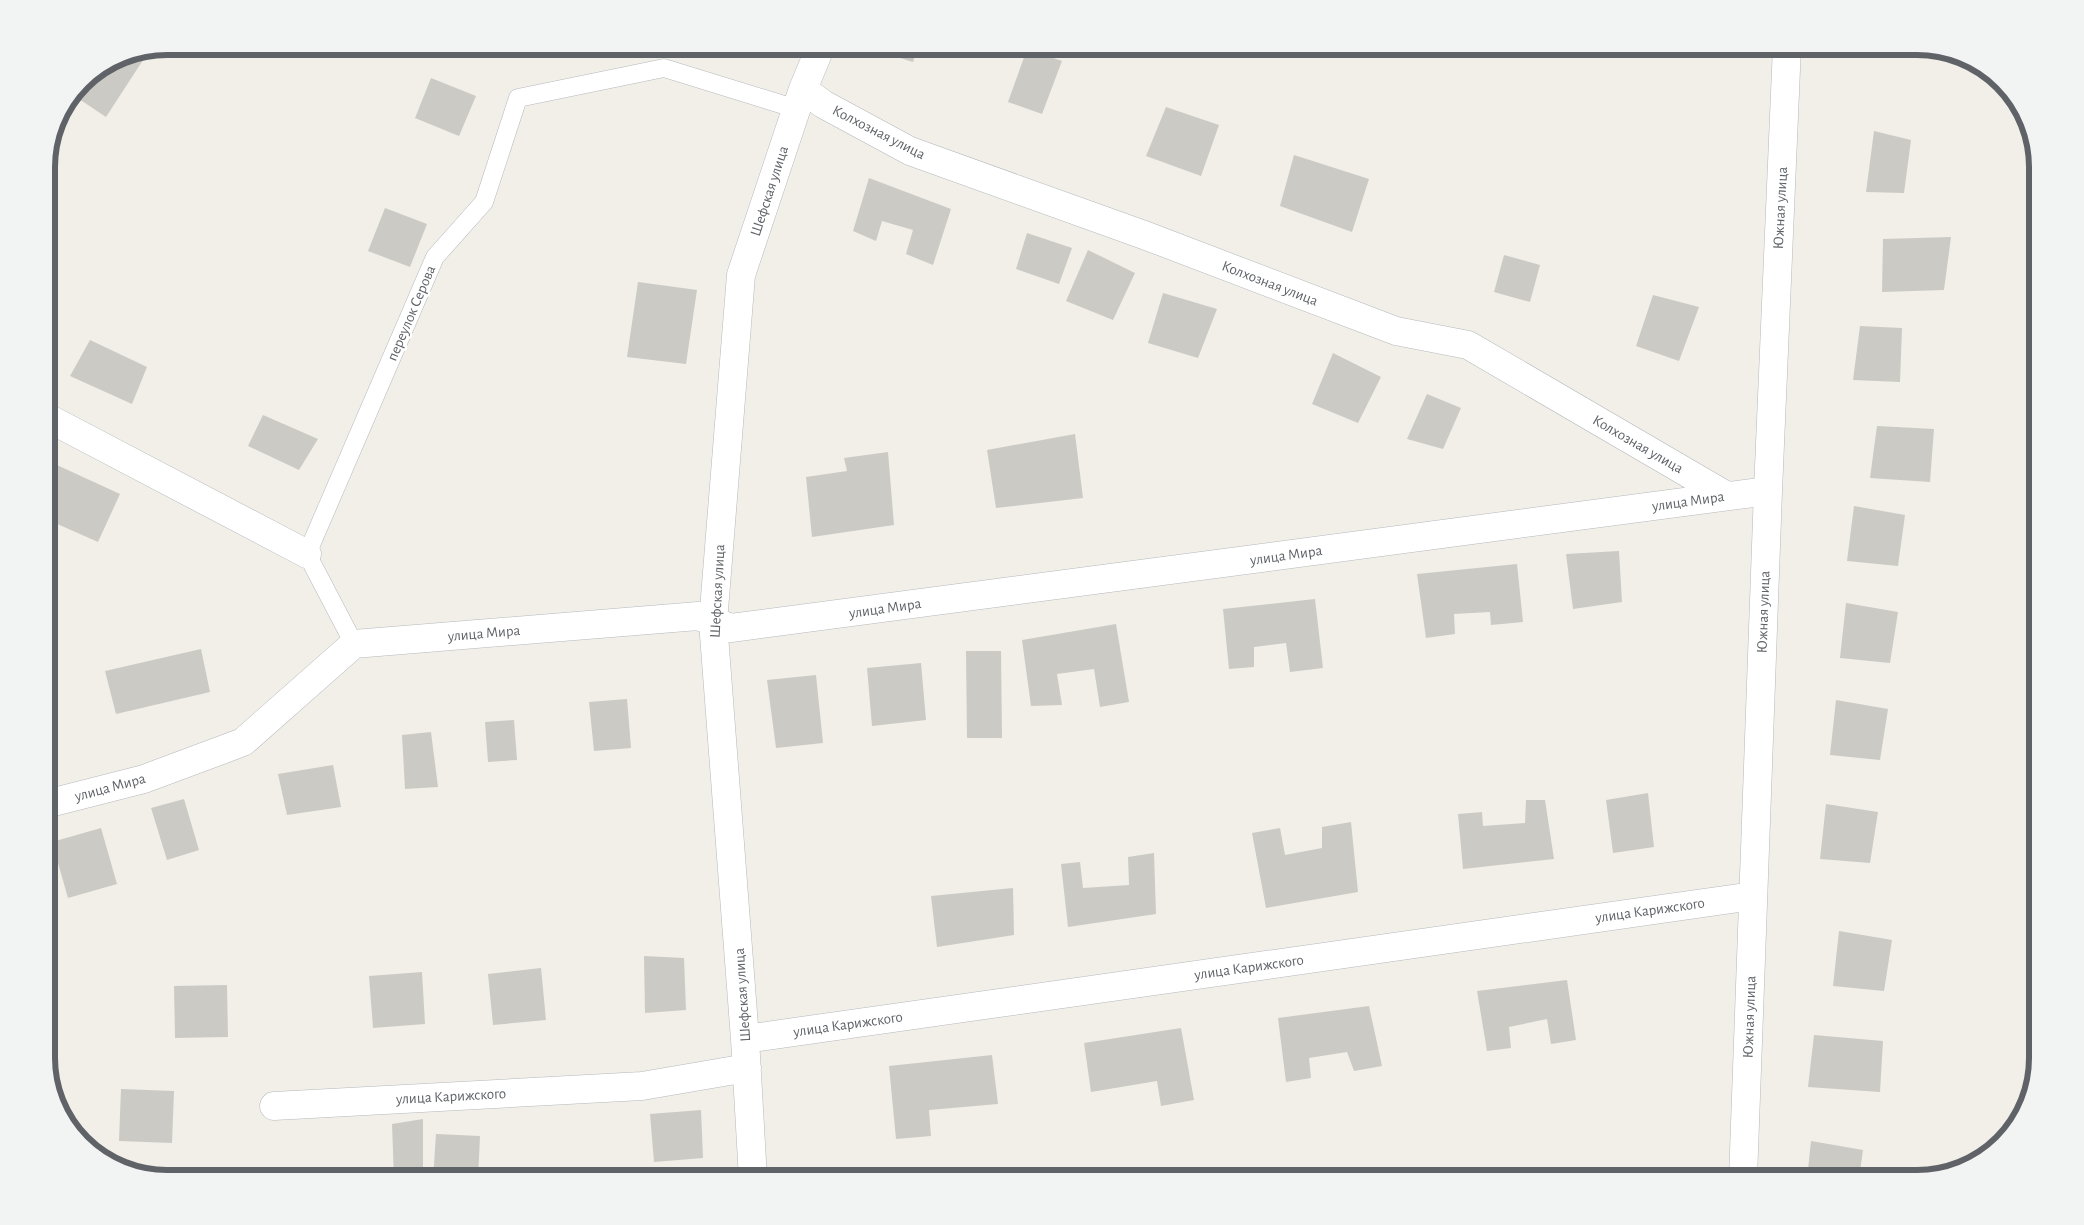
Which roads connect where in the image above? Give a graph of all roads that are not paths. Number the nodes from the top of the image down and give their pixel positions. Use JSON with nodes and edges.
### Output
{"nodes":[{"id":1,"x":817,"y":55,"type":"edge"},
{"id":2,"x":1787,"y":55,"type":"edge"},
{"id":3,"x":800,"y":99,"type":"junction"},
{"id":4,"x":55,"y":422,"type":"edge"},
{"id":5,"x":1768,"y":491,"type":"junction"},
{"id":6,"x":1727,"y":496,"type":"junction"},
{"id":7,"x":307,"y":554,"type":"junction"},
{"id":8,"x":713,"y":622,"type":"junction"},
{"id":9,"x":354,"y":644,"type":"junction"},
{"id":10,"x":55,"y":802,"type":"edge"},
{"id":11,"x":1753,"y":896,"type":"junction"},
{"id":12,"x":745,"y":1039,"type":"junction"},
{"id":13,"x":747,"y":1068,"type":"junction"},
{"id":14,"x":274,"y":1106,"type":"dead end"},
{"id":15,"x":753,"y":1170,"type":"edge"},
{"id":16,"x":1743,"y":1170,"type":"edge"}],
"edges":[{"from":1,"to":3,"type":"street","name":"Шефская улица"},
{"from":2,"to":5,"type":"street","name":"Южная улица"},
{"from":3,"to":6,"type":"street","name":"Колхозная улица"},
{"from":3,"to":7,"type":"lane","name":"переулок Серова"},
{"from":3,"to":8,"type":"street","name":"Шефская улица"},
{"from":4,"to":7,"type":"street"},
{"from":5,"to":6,"type":"street","name":"улица Мира"},
{"from":5,"to":11,"type":"street","name":"Южная улица"},
{"from":6,"to":8,"type":"street","name":"улица Мира"},
{"from":7,"to":9,"type":"lane"},
{"from":8,"to":9,"type":"street","name":"улица Мира"},
{"from":8,"to":12,"type":"street","name":"Шефская улица"},
{"from":9,"to":10,"type":"street","name":"улица Мира"},
{"from":11,"to":12,"type":"street","name":"улица Карижского"},
{"from":11,"to":16,"type":"street","name":"Южная улица"},
{"from":12,"to":13,"type":"street","name":"Шефская улица"},
{"from":13,"to":14,"type":"street","name":"улица Карижского"},
{"from":13,"to":15,"type":"street","name":"Шефская улица"}]}
